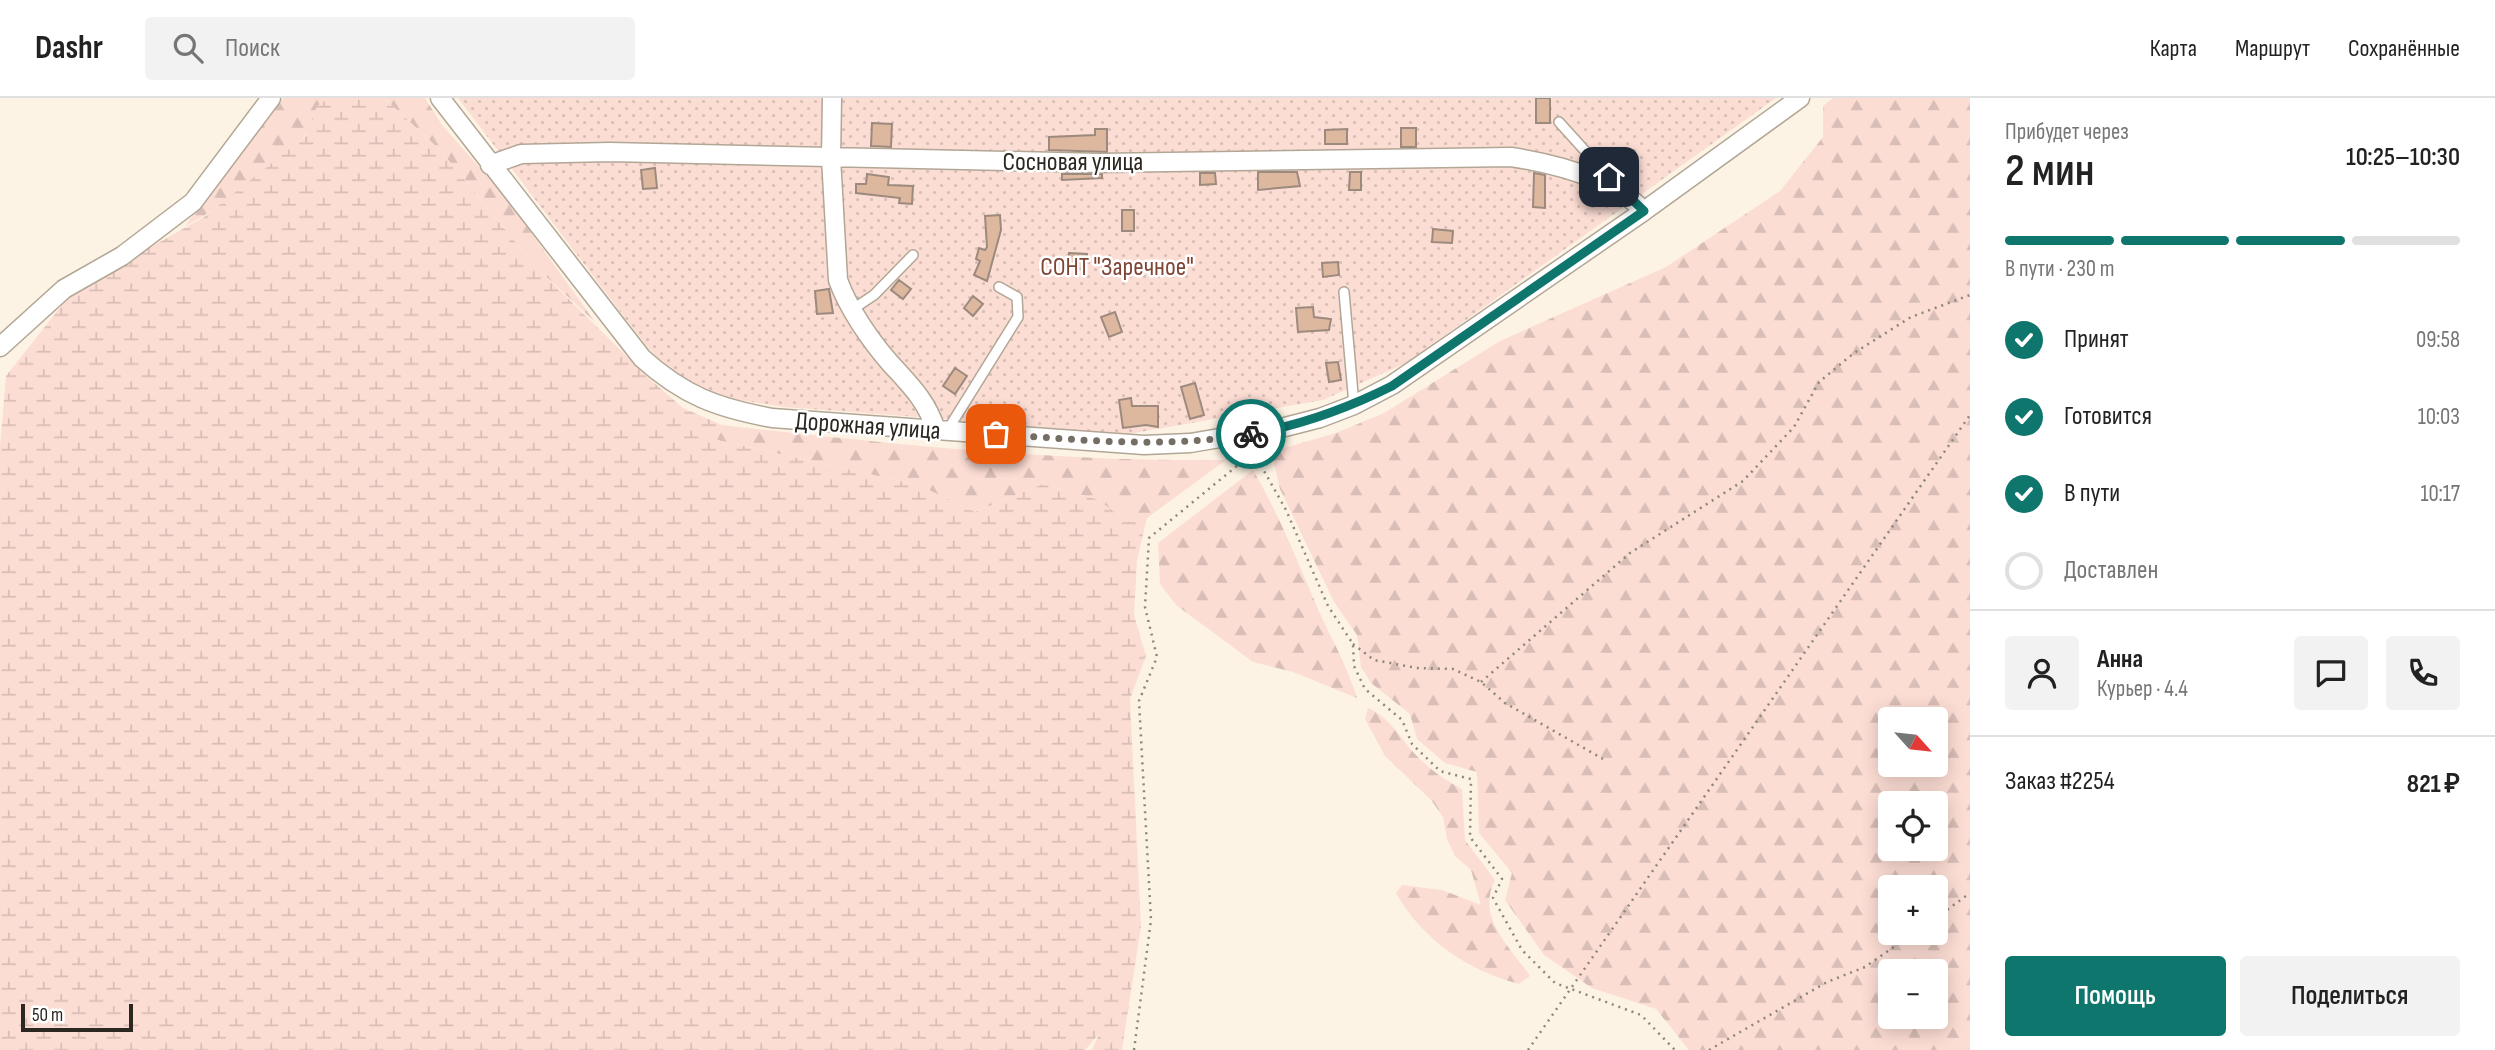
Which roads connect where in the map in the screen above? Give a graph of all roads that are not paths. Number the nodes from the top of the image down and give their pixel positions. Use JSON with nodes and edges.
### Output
{"nodes":[{"id":1,"x":271,"y":98,"type":"edge"},
{"id":2,"x":440,"y":98,"type":"edge"},
{"id":3,"x":832,"y":98,"type":"edge"},
{"id":4,"x":1797,"y":99,"type":"edge"},
{"id":5,"x":1559,"y":122,"type":"dead end"},
{"id":6,"x":831,"y":158,"type":"junction"},
{"id":7,"x":490,"y":165,"type":"junction"},
{"id":8,"x":1620,"y":190,"type":"junction"},
{"id":9,"x":1644,"y":211,"type":"junction"},
{"id":10,"x":913,"y":255,"type":"dead end"},
{"id":11,"x":999,"y":287,"type":"dead end"},
{"id":12,"x":1344,"y":292,"type":"dead end"},
{"id":13,"x":853,"y":310,"type":"junction"},
{"id":14,"x":0,"y":347,"type":"edge"},
{"id":15,"x":1354,"y":405,"type":"junction"},
{"id":16,"x":942,"y":430,"type":"junction"}],
"edges":[{"from":1,"to":14,"type":"street"},
{"from":2,"to":7,"type":"street","name":"Дорожная улица"},
{"from":3,"to":6,"type":"street"},
{"from":4,"to":9,"type":"street","name":"Дорожная улица"},
{"from":5,"to":8,"type":"lane"},
{"from":6,"to":7,"type":"street","name":"Сосновая улица"},
{"from":6,"to":8,"type":"street","name":"Сосновая улица"},
{"from":6,"to":13,"type":"street"},
{"from":7,"to":16,"type":"street","name":"Дорожная улица"},
{"from":8,"to":9,"type":"street","name":"Сосновая улица"},
{"from":9,"to":15,"type":"street","name":"Дорожная улица"},
{"from":10,"to":13,"type":"lane"},
{"from":11,"to":16,"type":"lane"},
{"from":12,"to":15,"type":"lane"},
{"from":13,"to":16,"type":"street"},
{"from":15,"to":16,"type":"street","name":"Дорожная улица"}]}
